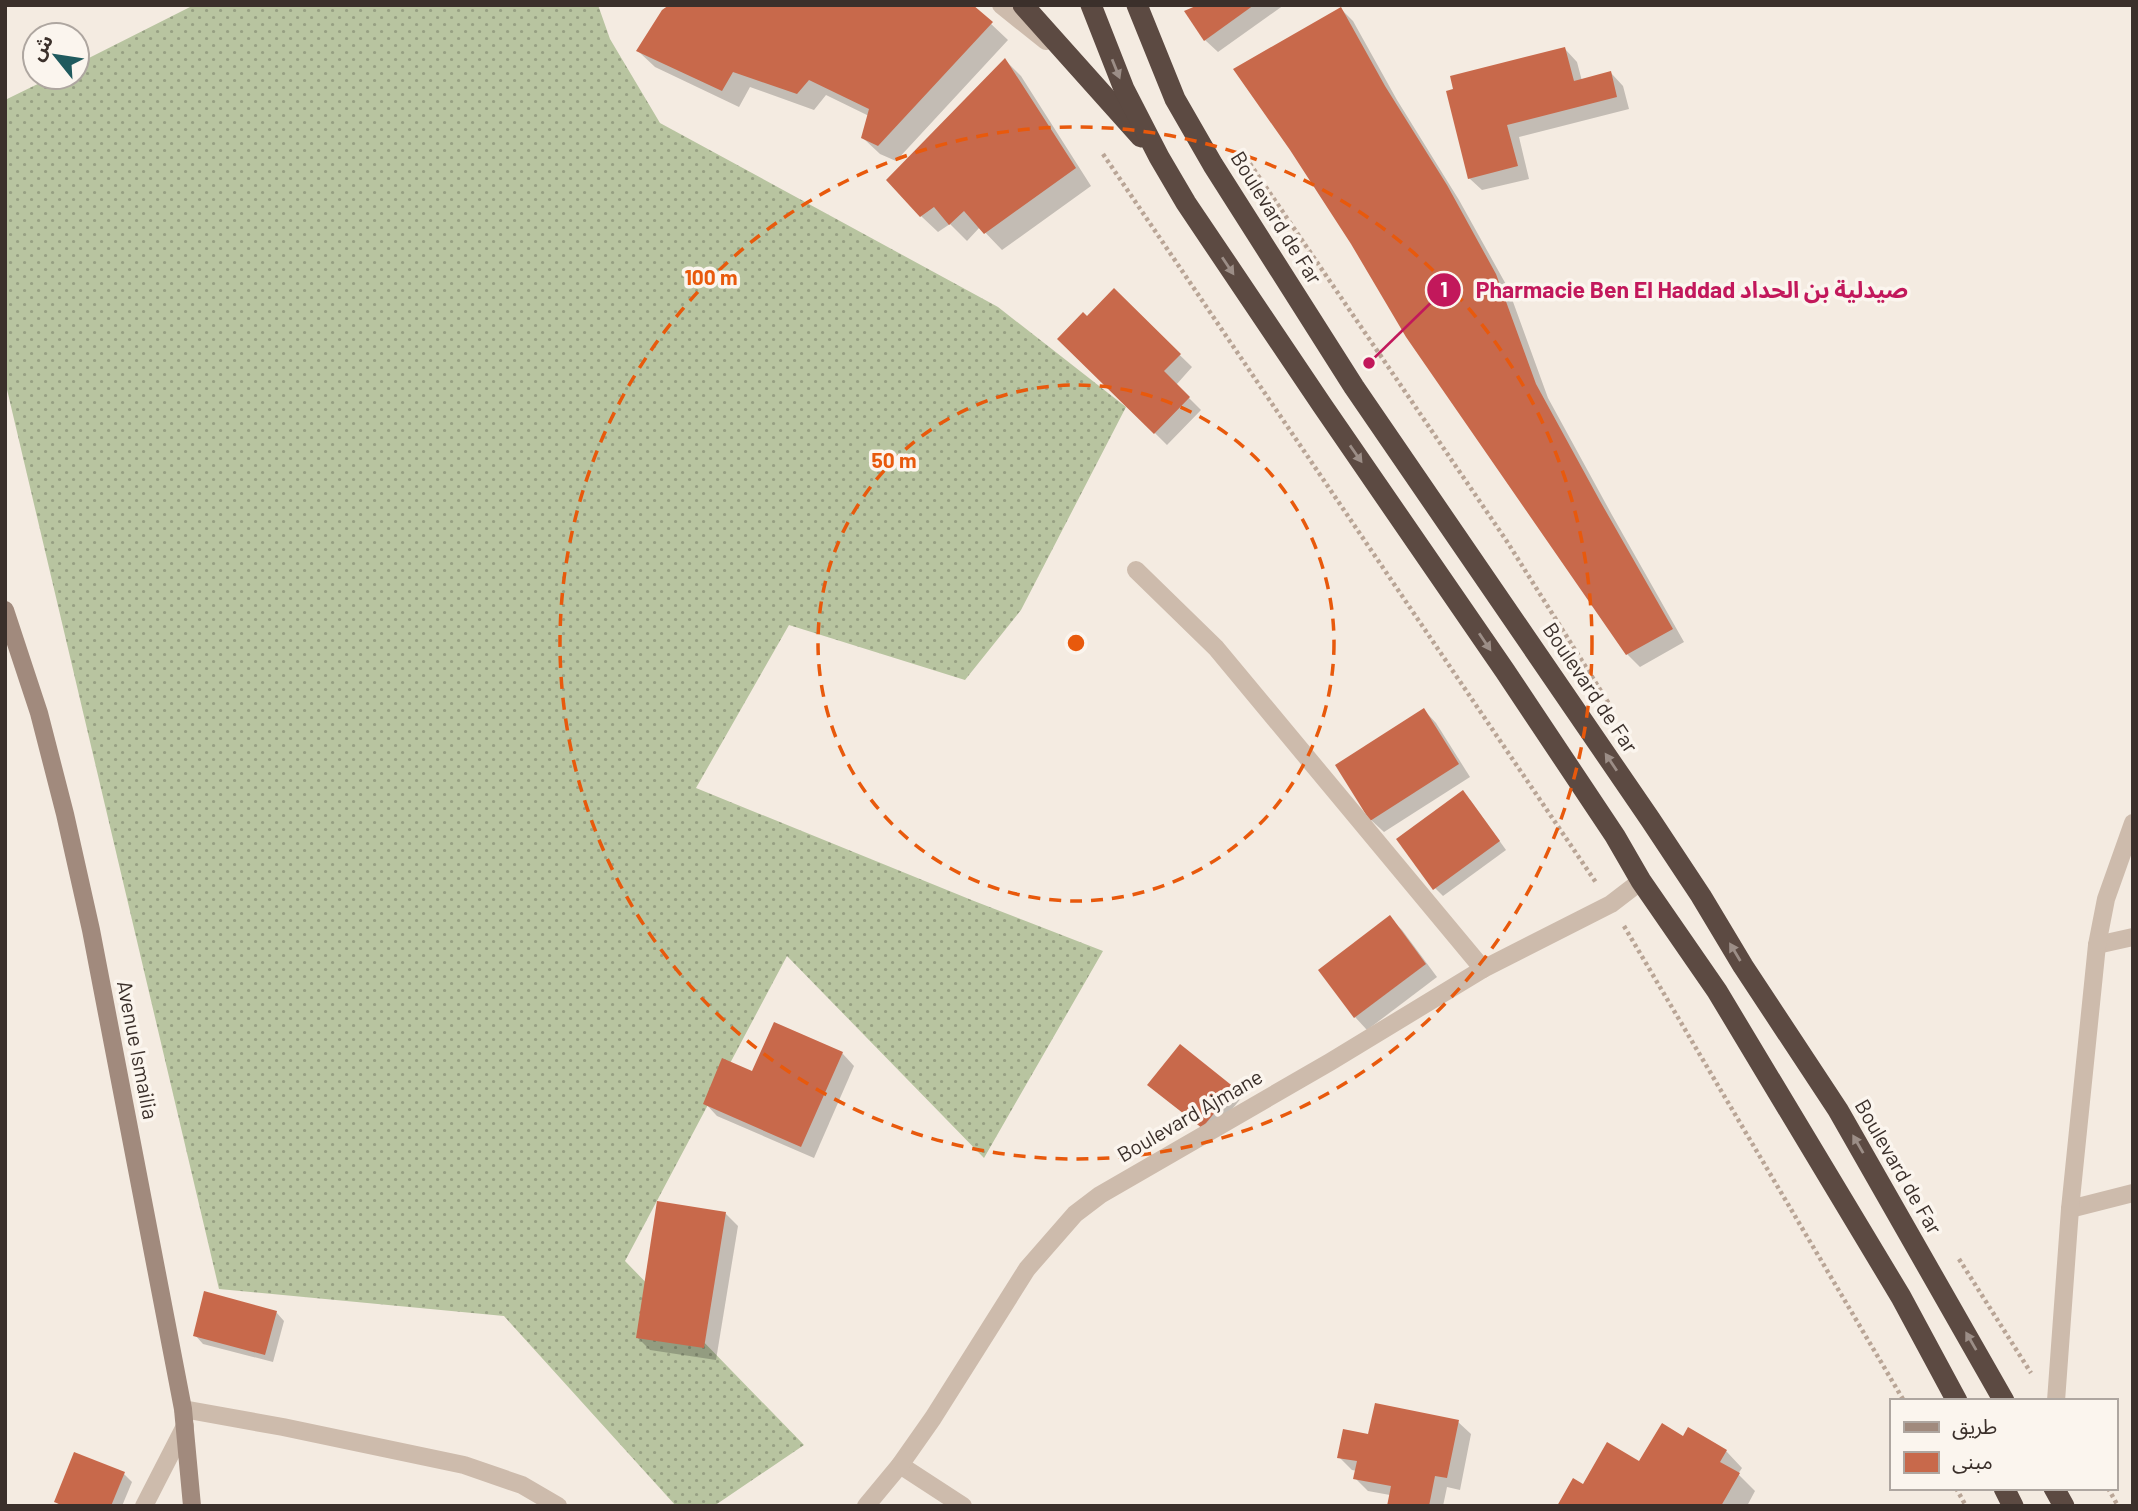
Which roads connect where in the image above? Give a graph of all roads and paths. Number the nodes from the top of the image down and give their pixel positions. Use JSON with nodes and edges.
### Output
{"nodes":[{"id":1,"x":1001,"y":5,"type":"edge"},
{"id":2,"x":1023,"y":5,"type":"edge"},
{"id":3,"x":1091,"y":5,"type":"edge"},
{"id":4,"x":1137,"y":5,"type":"edge"},
{"id":5,"x":1071,"y":60,"type":"junction"},
{"id":6,"x":1103,"y":154,"type":"dead end"},
{"id":7,"x":1159,"y":157,"type":"junction"},
{"id":8,"x":1136,"y":570,"type":"dead end"},
{"id":9,"x":5,"y":610,"type":"edge"},
{"id":10,"x":2133,"y":823,"type":"edge"},
{"id":11,"x":1641,"y":881,"type":"junction"},
{"id":12,"x":1611,"y":904,"type":"junction"},
{"id":13,"x":2133,"y":937,"type":"edge"},
{"id":14,"x":2097,"y":946,"type":"junction"},
{"id":15,"x":1483,"y":969,"type":"junction"},
{"id":16,"x":2133,"y":1194,"type":"edge"},
{"id":17,"x":2070,"y":1209,"type":"junction"},
{"id":18,"x":1903,"y":1399,"type":"edge"},
{"id":19,"x":1955,"y":1399,"type":"edge"},
{"id":20,"x":2003,"y":1399,"type":"edge"},
{"id":21,"x":2056,"y":1399,"type":"edge"},
{"id":22,"x":184,"y":1418,"type":"junction"},
{"id":23,"x":900,"y":1465,"type":"junction"},
{"id":24,"x":1957,"y":1490,"type":"edge"},
{"id":25,"x":2005,"y":1490,"type":"edge"},
{"id":26,"x":2055,"y":1490,"type":"edge"},
{"id":27,"x":2109,"y":1490,"type":"edge"},
{"id":28,"x":144,"y":1506,"type":"edge"},
{"id":29,"x":192,"y":1506,"type":"edge"},
{"id":30,"x":558,"y":1506,"type":"edge"},
{"id":31,"x":866,"y":1506,"type":"edge"},
{"id":32,"x":963,"y":1506,"type":"edge"},
{"id":33,"x":1966,"y":1506,"type":"edge"},
{"id":34,"x":2013,"y":1506,"type":"edge"},
{"id":35,"x":2064,"y":1506,"type":"edge"},
{"id":36,"x":2118,"y":1506,"type":"edge"}],
"edges":[{"from":1,"to":5,"type":"street"},
{"from":2,"to":5,"type":"highway"},
{"from":3,"to":7,"type":"highway","one_way":true},
{"from":20,"to":4,"type":"highway","name":"Boulevard de Far","one_way":true},
{"from":5,"to":7,"type":"highway"},
{"from":6,"to":12,"type":"path"},
{"from":7,"to":11,"type":"highway","one_way":true},
{"from":8,"to":15,"type":"street"},
{"from":9,"to":22,"type":"street","name":"Avenue Ismailia"},
{"from":10,"to":14,"type":"street"},
{"from":11,"to":12,"type":"street","name":"Boulevard Ajmane"},
{"from":11,"to":19,"type":"highway"},
{"from":12,"to":15,"type":"street","name":"Boulevard Ajmane"},
{"from":12,"to":18,"type":"path"},
{"from":13,"to":14,"type":"street"},
{"from":14,"to":17,"type":"street"},
{"from":15,"to":23,"type":"street","name":"Boulevard Ajmane"},
{"from":16,"to":17,"type":"street"},
{"from":17,"to":21,"type":"street"},
{"from":22,"to":28,"type":"street"},
{"from":22,"to":29,"type":"street","name":"Avenue Ismailia"},
{"from":22,"to":30,"type":"street"},
{"from":23,"to":31,"type":"street","name":"Boulevard Ajmane"},
{"from":23,"to":32,"type":"street"},
{"from":24,"to":33,"type":"path"},
{"from":25,"to":34,"type":"highway"},
{"from":26,"to":35,"type":"highway"},
{"from":27,"to":36,"type":"path"}]}
